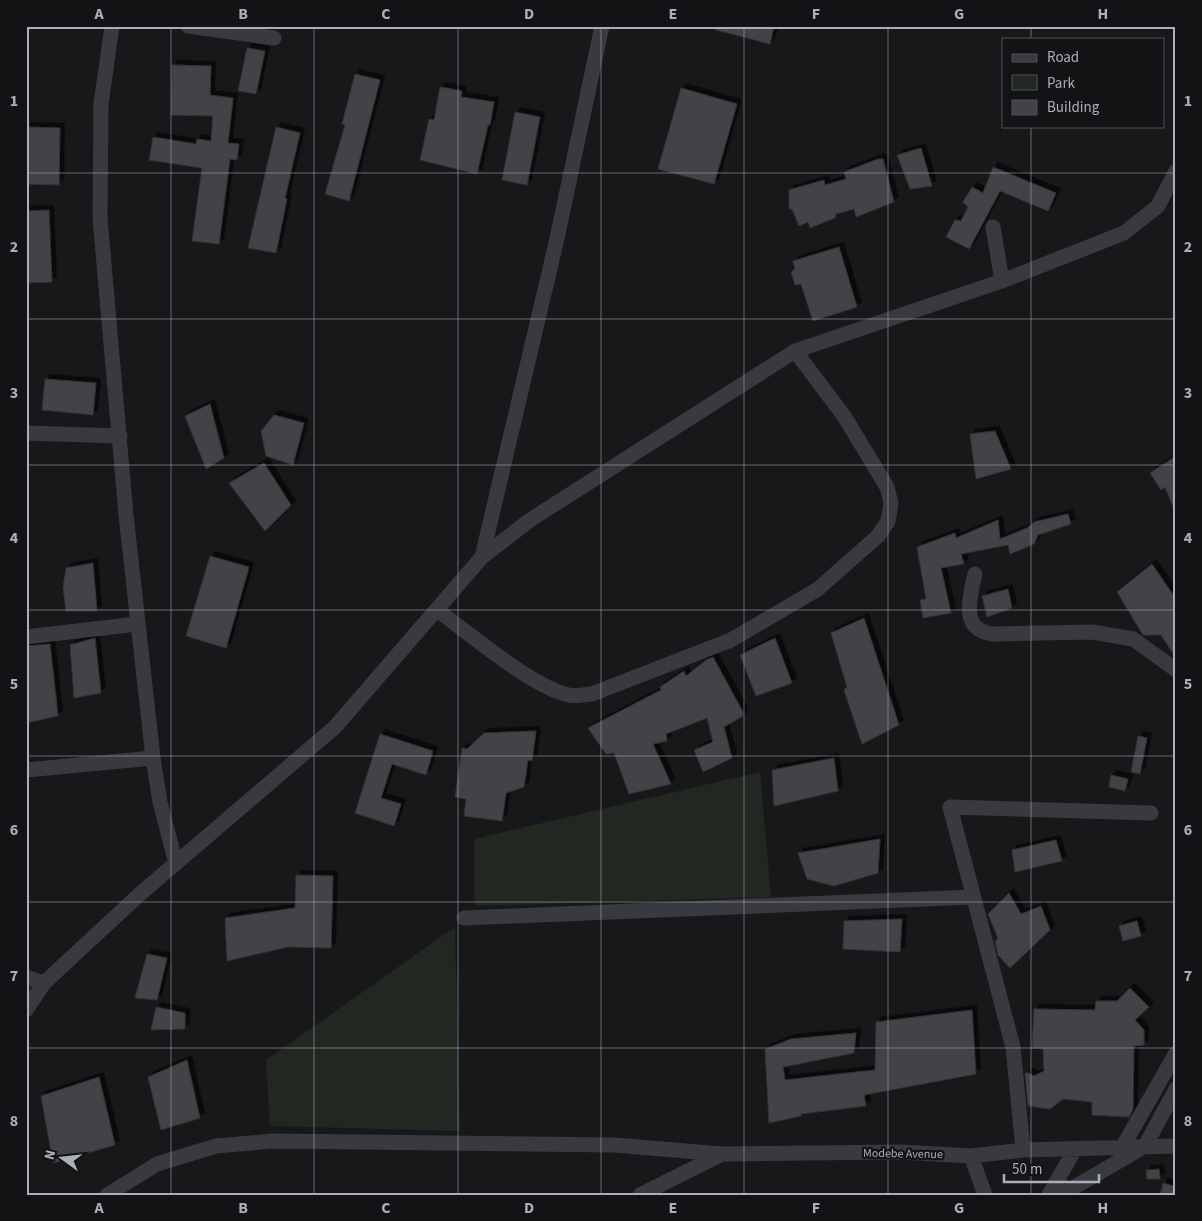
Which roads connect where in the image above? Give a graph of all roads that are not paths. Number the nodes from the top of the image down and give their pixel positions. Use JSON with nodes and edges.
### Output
{"nodes":[{"id":1,"x":112,"y":26,"type":"edge"},
{"id":2,"x":188,"y":26,"type":"edge"},
{"id":3,"x":602,"y":26,"type":"edge"},
{"id":4,"x":274,"y":38,"type":"dead end"},
{"id":5,"x":1176,"y":171,"type":"edge"},
{"id":6,"x":993,"y":227,"type":"dead end"},
{"id":7,"x":1002,"y":280,"type":"junction"},
{"id":8,"x":795,"y":351,"type":"junction"},
{"id":9,"x":26,"y":433,"type":"edge"},
{"id":10,"x":120,"y":436,"type":"junction"},
{"id":11,"x":482,"y":557,"type":"junction"},
{"id":12,"x":975,"y":574,"type":"dead end"},
{"id":13,"x":437,"y":610,"type":"junction"},
{"id":14,"x":137,"y":624,"type":"junction"},
{"id":15,"x":26,"y":637,"type":"edge"},
{"id":16,"x":1176,"y":670,"type":"edge"},
{"id":17,"x":153,"y":758,"type":"junction"},
{"id":18,"x":26,"y":770,"type":"edge"},
{"id":19,"x":1151,"y":813,"type":"dead end"},
{"id":20,"x":176,"y":864,"type":"junction"},
{"id":21,"x":973,"y":898,"type":"junction"},
{"id":22,"x":464,"y":918,"type":"dead end"},
{"id":23,"x":26,"y":977,"type":"edge"},
{"id":24,"x":44,"y":983,"type":"junction"},
{"id":25,"x":26,"y":1010,"type":"edge"},
{"id":26,"x":1176,"y":1053,"type":"edge"},
{"id":27,"x":1176,"y":1088,"type":"edge"},
{"id":28,"x":1123,"y":1146,"type":"junction"},
{"id":29,"x":1145,"y":1146,"type":"junction"},
{"id":30,"x":1176,"y":1146,"type":"edge"},
{"id":31,"x":1075,"y":1149,"type":"junction"},
{"id":32,"x":1023,"y":1150,"type":"junction"},
{"id":33,"x":722,"y":1154,"type":"junction"},
{"id":34,"x":971,"y":1156,"type":"junction"},
{"id":35,"x":107,"y":1195,"type":"edge"},
{"id":36,"x":640,"y":1195,"type":"edge"},
{"id":37,"x":985,"y":1195,"type":"edge"},
{"id":38,"x":1049,"y":1195,"type":"edge"},
{"id":39,"x":1061,"y":1195,"type":"edge"}],
"edges":[{"from":1,"to":10,"type":"street"},
{"from":2,"to":4,"type":"street"},
{"from":3,"to":11,"type":"street"},
{"from":5,"to":7,"type":"street"},
{"from":6,"to":7,"type":"street"},
{"from":7,"to":8,"type":"street"},
{"from":8,"to":11,"type":"street"},
{"from":8,"to":13,"type":"street"},
{"from":9,"to":10,"type":"street"},
{"from":10,"to":14,"type":"street"},
{"from":11,"to":13,"type":"street"},
{"from":12,"to":16,"type":"street"},
{"from":13,"to":20,"type":"street"},
{"from":14,"to":15,"type":"street"},
{"from":14,"to":17,"type":"street"},
{"from":17,"to":18,"type":"street"},
{"from":17,"to":20,"type":"street"},
{"from":19,"to":21,"type":"street"},
{"from":20,"to":24,"type":"street"},
{"from":21,"to":22,"type":"street"},
{"from":21,"to":32,"type":"street"},
{"from":23,"to":24,"type":"street"},
{"from":24,"to":25,"type":"street"},
{"from":26,"to":28,"type":"street"},
{"from":27,"to":29,"type":"street"},
{"from":28,"to":29,"type":"street","name":"Modebe Avenue"},
{"from":28,"to":31,"type":"street","name":"Modebe Avenue"},
{"from":29,"to":30,"type":"street","name":"Modebe Avenue"},
{"from":29,"to":39,"type":"street"},
{"from":31,"to":32,"type":"street","name":"Modebe Avenue"},
{"from":31,"to":38,"type":"street"},
{"from":32,"to":34,"type":"street","name":"Modebe Avenue"},
{"from":33,"to":34,"type":"street","name":"Modebe Avenue"},
{"from":33,"to":35,"type":"street"},
{"from":33,"to":36,"type":"street","name":"Modebe Avenue"},
{"from":34,"to":37,"type":"street"}]}
